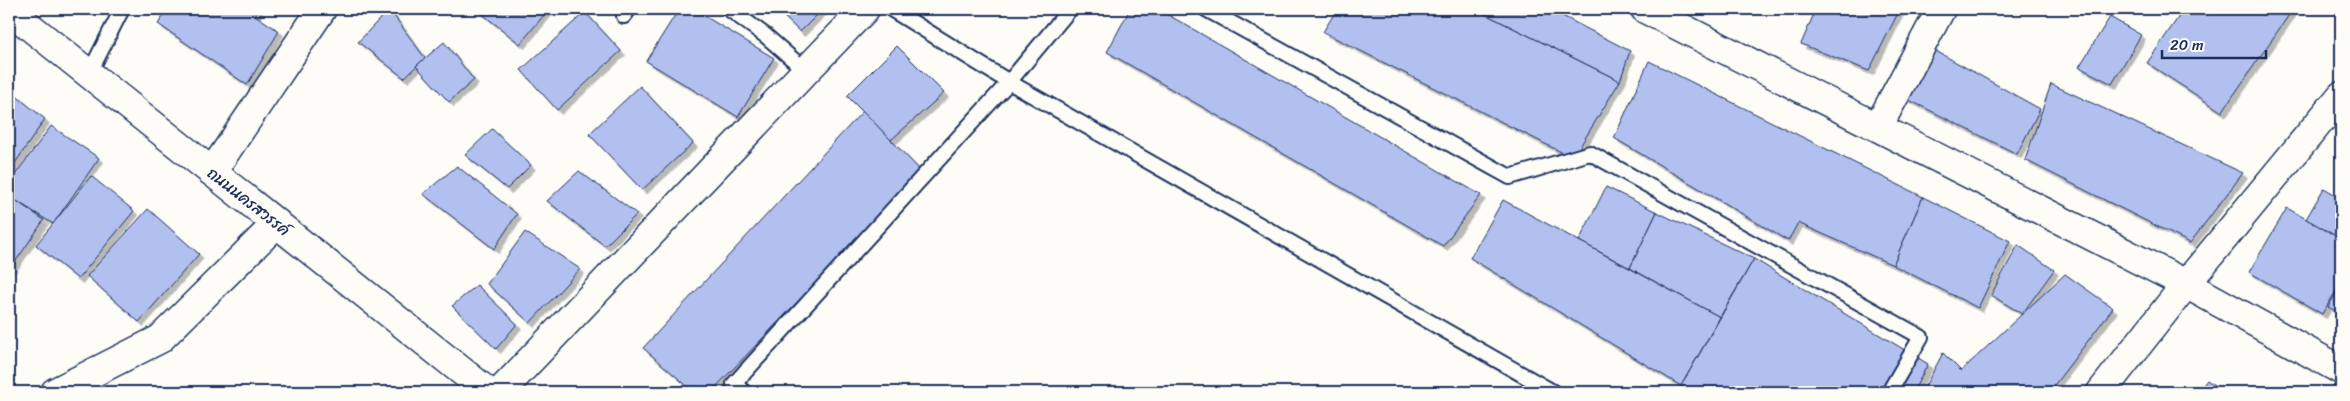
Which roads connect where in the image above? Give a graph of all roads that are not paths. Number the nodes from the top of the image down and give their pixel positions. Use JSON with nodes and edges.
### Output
{"nodes":[{"id":1,"x":122,"y":9,"type":"edge"},
{"id":2,"x":322,"y":9,"type":"edge"},
{"id":3,"x":729,"y":9,"type":"edge"},
{"id":4,"x":865,"y":9,"type":"edge"},
{"id":5,"x":890,"y":9,"type":"edge"},
{"id":6,"x":1070,"y":9,"type":"edge"},
{"id":7,"x":1206,"y":9,"type":"edge"},
{"id":8,"x":1645,"y":9,"type":"edge"},
{"id":9,"x":1941,"y":9,"type":"edge"},
{"id":10,"x":9,"y":10,"type":"edge"},
{"id":11,"x":806,"y":71,"type":"junction"},
{"id":12,"x":89,"y":74,"type":"junction"},
{"id":13,"x":1009,"y":82,"type":"junction"},
{"id":14,"x":2341,"y":96,"type":"edge"},
{"id":15,"x":1878,"y":127,"type":"junction"},
{"id":16,"x":212,"y":172,"type":"junction"},
{"id":17,"x":277,"y":223,"type":"junction"},
{"id":18,"x":2186,"y":284,"type":"junction"},
{"id":19,"x":2341,"y":370,"type":"edge"},
{"id":20,"x":55,"y":392,"type":"edge"},
{"id":21,"x":488,"y":392,"type":"edge"},
{"id":22,"x":500,"y":392,"type":"edge"},
{"id":23,"x":744,"y":392,"type":"edge"},
{"id":24,"x":1553,"y":392,"type":"edge"},
{"id":25,"x":1889,"y":392,"type":"edge"},
{"id":26,"x":2100,"y":392,"type":"edge"}],
"edges":[{"from":1,"to":12,"type":"lane"},
{"from":2,"to":16,"type":"street"},
{"from":3,"to":11,"type":"lane"},
{"from":4,"to":11,"type":"street"},
{"from":5,"to":13,"type":"lane"},
{"from":6,"to":13,"type":"lane"},
{"from":7,"to":25,"type":"lane"},
{"from":8,"to":15,"type":"street"},
{"from":9,"to":15,"type":"street"},
{"from":10,"to":12,"type":"street","name":"ถนนนครสวรรค์"},
{"from":11,"to":22,"type":"street"},
{"from":12,"to":16,"type":"street","name":"ถนนนครสวรรค์"},
{"from":13,"to":23,"type":"lane"},
{"from":13,"to":24,"type":"lane"},
{"from":14,"to":18,"type":"street"},
{"from":15,"to":18,"type":"street"},
{"from":16,"to":17,"type":"street","name":"ถนนนครสวรรค์"},
{"from":17,"to":20,"type":"street"},
{"from":17,"to":21,"type":"street","name":"ถนนนครสวรรค์"},
{"from":18,"to":19,"type":"street"},
{"from":18,"to":26,"type":"street"}]}
